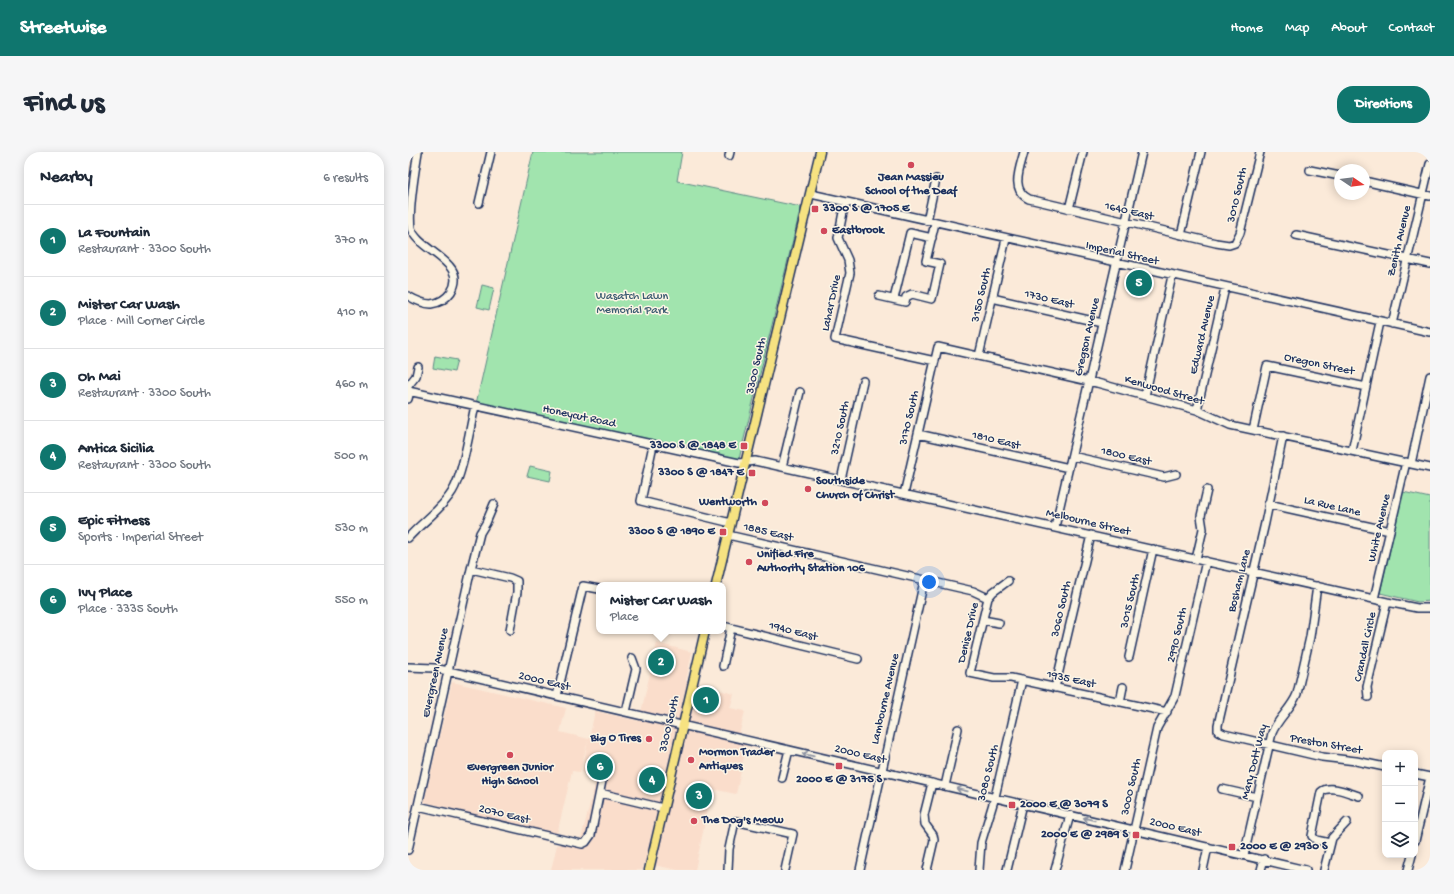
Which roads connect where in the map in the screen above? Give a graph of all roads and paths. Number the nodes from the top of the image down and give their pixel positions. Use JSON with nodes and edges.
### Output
{"nodes":[{"id":1,"x":418,"y":152,"type":"edge"},
{"id":2,"x":491,"y":152,"type":"edge"},
{"id":3,"x":820,"y":152,"type":"edge"},
{"id":4,"x":1024,"y":152,"type":"edge"},
{"id":5,"x":1083,"y":152,"type":"edge"},
{"id":6,"x":1142,"y":152,"type":"edge"},
{"id":7,"x":1201,"y":152,"type":"edge"},
{"id":8,"x":1260,"y":152,"type":"edge"},
{"id":9,"x":1430,"y":164,"type":"edge"},
{"id":10,"x":1310,"y":170,"type":"dead end"},
{"id":11,"x":1334,"y":175,"type":"edge"},
{"id":12,"x":936,"y":179,"type":"dead end"},
{"id":13,"x":1370,"y":182,"type":"edge"},
{"id":14,"x":811,"y":194,"type":"junction"},
{"id":15,"x":1426,"y":195,"type":"edge"},
{"id":16,"x":845,"y":202,"type":"junction"},
{"id":17,"x":479,"y":203,"type":"dead end"},
{"id":18,"x":1069,"y":209,"type":"junction"},
{"id":19,"x":928,"y":221,"type":"junction"},
{"id":20,"x":1126,"y":222,"type":"junction"},
{"id":21,"x":935,"y":223,"type":"junction"},
{"id":22,"x":1181,"y":235,"type":"junction"},
{"id":23,"x":1296,"y":235,"type":"dead end"},
{"id":24,"x":932,"y":238,"type":"junction"},
{"id":25,"x":1006,"y":239,"type":"junction"},
{"id":26,"x":1235,"y":243,"type":"joint"},
{"id":27,"x":1408,"y":259,"type":"junction"},
{"id":28,"x":1116,"y":264,"type":"junction"},
{"id":29,"x":1430,"y":264,"type":"edge"},
{"id":30,"x":1172,"y":276,"type":"junction"},
{"id":31,"x":1225,"y":288,"type":"junction"},
{"id":32,"x":408,"y":296,"type":"edge"},
{"id":33,"x":879,"y":296,"type":"dead end"},
{"id":34,"x":992,"y":298,"type":"junction"},
{"id":35,"x":894,"y":300,"type":"junction"},
{"id":36,"x":1380,"y":322,"type":"junction"},
{"id":37,"x":1102,"y":323,"type":"junction"},
{"id":38,"x":1392,"y":324,"type":"junction"},
{"id":39,"x":1430,"y":332,"type":"edge"},
{"id":40,"x":938,"y":347,"type":"joint"},
{"id":41,"x":979,"y":356,"type":"junction"},
{"id":42,"x":935,"y":361,"type":"junction"},
{"id":43,"x":418,"y":367,"type":"dead end"},
{"id":44,"x":1430,"y":376,"type":"edge"},
{"id":45,"x":862,"y":380,"type":"dead end"},
{"id":46,"x":1088,"y":382,"type":"junction"},
{"id":47,"x":1366,"y":387,"type":"junction"},
{"id":48,"x":409,"y":389,"type":"edge"},
{"id":49,"x":800,"y":392,"type":"dead end"},
{"id":50,"x":1145,"y":396,"type":"junction"},
{"id":51,"x":408,"y":399,"type":"edge"},
{"id":52,"x":475,"y":406,"type":"junction"},
{"id":53,"x":1197,"y":410,"type":"junction"},
{"id":54,"x":1253,"y":430,"type":"junction"},
{"id":55,"x":918,"y":434,"type":"junction"},
{"id":56,"x":1283,"y":436,"type":"junction"},
{"id":57,"x":653,"y":445,"type":"junction"},
{"id":58,"x":1352,"y":451,"type":"junction"},
{"id":59,"x":1072,"y":456,"type":"junction"},
{"id":60,"x":746,"y":462,"type":"junction"},
{"id":61,"x":1408,"y":463,"type":"junction"},
{"id":62,"x":782,"y":467,"type":"junction"},
{"id":63,"x":1069,"y":468,"type":"junction"},
{"id":64,"x":1430,"y":468,"type":"edge"},
{"id":65,"x":1176,"y":474,"type":"dead end"},
{"id":66,"x":841,"y":480,"type":"junction"},
{"id":67,"x":1207,"y":490,"type":"dead end"},
{"id":68,"x":904,"y":494,"type":"junction"},
{"id":69,"x":494,"y":504,"type":"dead end"},
{"id":70,"x":1268,"y":504,"type":"junction"},
{"id":71,"x":731,"y":523,"type":"junction"},
{"id":72,"x":1055,"y":527,"type":"junction"},
{"id":73,"x":1390,"y":532,"type":"junction"},
{"id":74,"x":409,"y":534,"type":"edge"},
{"id":75,"x":728,"y":535,"type":"junction"},
{"id":76,"x":1091,"y":535,"type":"junction"},
{"id":77,"x":1153,"y":549,"type":"junction"},
{"id":78,"x":1196,"y":559,"type":"junction"},
{"id":79,"x":1206,"y":561,"type":"junction"},
{"id":80,"x":471,"y":569,"type":"junction"},
{"id":81,"x":1254,"y":572,"type":"junction"},
{"id":82,"x":924,"y":580,"type":"junction"},
{"id":83,"x":1008,"y":581,"type":"dead end"},
{"id":84,"x":717,"y":582,"type":"edge"},
{"id":85,"x":1317,"y":586,"type":"junction"},
{"id":86,"x":596,"y":588,"type":"edge"},
{"id":87,"x":988,"y":598,"type":"junction"},
{"id":88,"x":1374,"y":599,"type":"junction"},
{"id":89,"x":1387,"y":602,"type":"junction"},
{"id":90,"x":1428,"y":609,"type":"edge"},
{"id":91,"x":983,"y":620,"type":"junction"},
{"id":92,"x":999,"y":623,"type":"dead end"},
{"id":93,"x":726,"y":627,"type":"edge"},
{"id":94,"x":731,"y":628,"type":"junction"},
{"id":95,"x":510,"y":630,"type":"dead end"},
{"id":96,"x":704,"y":634,"type":"edge"},
{"id":97,"x":1129,"y":657,"type":"dead end"},
{"id":98,"x":632,"y":658,"type":"dead end"},
{"id":99,"x":858,"y":659,"type":"dead end"},
{"id":100,"x":723,"y":666,"type":"dead end"},
{"id":101,"x":408,"y":667,"type":"edge"},
{"id":102,"x":448,"y":671,"type":"junction"},
{"id":103,"x":970,"y":673,"type":"joint"},
{"id":104,"x":1022,"y":680,"type":"junction"},
{"id":105,"x":1123,"y":687,"type":"dead end"},
{"id":106,"x":1055,"y":688,"type":"junction"},
{"id":107,"x":557,"y":696,"type":"junction"},
{"id":108,"x":1368,"y":697,"type":"dead end"},
{"id":109,"x":1120,"y":702,"type":"junction"},
{"id":110,"x":626,"y":712,"type":"junction"},
{"id":111,"x":1167,"y":712,"type":"junction"},
{"id":112,"x":682,"y":725,"type":"junction"},
{"id":113,"x":958,"y":729,"type":"dead end"},
{"id":114,"x":1218,"y":731,"type":"joint"},
{"id":115,"x":1269,"y":745,"type":"junction"},
{"id":116,"x":789,"y":750,"type":"junction"},
{"id":117,"x":1382,"y":766,"type":"edge"},
{"id":118,"x":881,"y":771,"type":"junction"},
{"id":119,"x":1418,"y":775,"type":"edge"},
{"id":120,"x":1430,"y":777,"type":"edge"},
{"id":121,"x":782,"y":778,"type":"dead end"},
{"id":122,"x":602,"y":781,"type":"dead end"},
{"id":123,"x":932,"y":783,"type":"junction"},
{"id":124,"x":945,"y":786,"type":"junction"},
{"id":125,"x":1222,"y":789,"type":"dead end"},
{"id":126,"x":600,"y":793,"type":"junction"},
{"id":127,"x":1359,"y":796,"type":"dead end"},
{"id":128,"x":1257,"y":797,"type":"junction"},
{"id":129,"x":995,"y":798,"type":"junction"},
{"id":130,"x":1024,"y":804,"type":"junction"},
{"id":131,"x":418,"y":806,"type":"junction"},
{"id":132,"x":663,"y":808,"type":"junction"},
{"id":133,"x":1070,"y":815,"type":"junction"},
{"id":134,"x":1348,"y":822,"type":"dead end"},
{"id":135,"x":1418,"y":828,"type":"edge"},
{"id":136,"x":1133,"y":829,"type":"junction"},
{"id":137,"x":1330,"y":843,"type":"junction"},
{"id":138,"x":1208,"y":846,"type":"junction"},
{"id":139,"x":408,"y":850,"type":"edge"},
{"id":140,"x":1244,"y":855,"type":"junction"},
{"id":141,"x":1411,"y":858,"type":"edge"},
{"id":142,"x":1264,"y":859,"type":"junction"},
{"id":143,"x":649,"y":870,"type":"edge"},
{"id":144,"x":728,"y":870,"type":"edge"},
{"id":145,"x":785,"y":870,"type":"edge"},
{"id":146,"x":860,"y":870,"type":"edge"},
{"id":147,"x":927,"y":870,"type":"edge"},
{"id":148,"x":979,"y":870,"type":"edge"},
{"id":149,"x":1007,"y":870,"type":"edge"},
{"id":150,"x":1055,"y":870,"type":"edge"},
{"id":151,"x":1125,"y":870,"type":"edge"},
{"id":152,"x":1203,"y":870,"type":"edge"},
{"id":153,"x":1261,"y":870,"type":"edge"},
{"id":154,"x":1306,"y":870,"type":"edge"},
{"id":155,"x":1324,"y":870,"type":"edge"},
{"id":156,"x":1408,"y":870,"type":"edge"}],
"edges":[{"from":1,"to":32,"type":"street"},
{"from":2,"to":17,"type":"street"},
{"from":3,"to":14,"type":"main road","name":"3300 South"},
{"from":4,"to":18,"type":"street","name":"1640 East"},
{"from":5,"to":18,"type":"street"},
{"from":6,"to":20,"type":"street","name":"Gregson Avenue"},
{"from":7,"to":22,"type":"street"},
{"from":8,"to":26,"type":"street","name":"3010 South"},
{"from":9,"to":15,"type":"street","name":"Zenith Avenue"},
{"from":10,"to":11,"type":"street"},
{"from":12,"to":19,"type":"street"},
{"from":13,"to":15,"type":"street"},
{"from":14,"to":16,"type":"street","name":"Imperial Street"},
{"from":14,"to":60,"type":"main road","name":"3300 South"},
{"from":15,"to":27,"type":"street","name":"Zenith Avenue"},
{"from":16,"to":19,"type":"street","name":"Imperial Street"},
{"from":16,"to":42,"type":"street","name":"Lahar Drive"},
{"from":18,"to":20,"type":"street","name":"1640 East"},
{"from":19,"to":21,"type":"street","name":"Imperial Street"},
{"from":20,"to":22,"type":"street","name":"1640 East"},
{"from":20,"to":28,"type":"street","name":"Gregson Avenue"},
{"from":21,"to":24,"type":"street"},
{"from":21,"to":25,"type":"street","name":"Imperial Street"},
{"from":22,"to":26,"type":"street","name":"1640 East"},
{"from":23,"to":27,"type":"street"},
{"from":24,"to":35,"type":"street"},
{"from":24,"to":35,"type":"street"},
{"from":25,"to":28,"type":"street","name":"Imperial Street"},
{"from":25,"to":34,"type":"street","name":"3150 South"},
{"from":27,"to":29,"type":"street"},
{"from":27,"to":38,"type":"street","name":"Zenith Avenue"},
{"from":28,"to":30,"type":"street","name":"Imperial Street"},
{"from":28,"to":37,"type":"street","name":"Gregson Avenue"},
{"from":30,"to":31,"type":"street","name":"Imperial Street"},
{"from":30,"to":50,"type":"street"},
{"from":31,"to":36,"type":"street","name":"Imperial Street"},
{"from":31,"to":53,"type":"street","name":"Edward Avenue"},
{"from":33,"to":35,"type":"street"},
{"from":34,"to":37,"type":"street","name":"1730 East"},
{"from":34,"to":41,"type":"street","name":"3150 South"},
{"from":36,"to":38,"type":"street","name":"Imperial Street"},
{"from":36,"to":47,"type":"street"},
{"from":37,"to":46,"type":"street","name":"Gregson Avenue"},
{"from":38,"to":39,"type":"street","name":"Imperial Street"},
{"from":40,"to":41,"type":"street","name":"Kenwood Street"},
{"from":40,"to":42,"type":"street","name":"3170 South"},
{"from":41,"to":46,"type":"street","name":"Kenwood Street"},
{"from":42,"to":55,"type":"street","name":"3170 South"},
{"from":43,"to":48,"type":"street"},
{"from":44,"to":61,"type":"street","name":"White Avenue"},
{"from":45,"to":66,"type":"street","name":"3210 South"},
{"from":46,"to":50,"type":"street","name":"Kenwood Street"},
{"from":46,"to":59,"type":"street","name":"Gregson Avenue"},
{"from":47,"to":54,"type":"street","name":"Oregon Street"},
{"from":47,"to":58,"type":"street"},
{"from":48,"to":51,"type":"street"},
{"from":48,"to":52,"type":"street","name":"Honeycut Road"},
{"from":49,"to":62,"type":"street"},
{"from":50,"to":53,"type":"street","name":"Kenwood Street"},
{"from":52,"to":57,"type":"street","name":"Honeycut Road"},
{"from":52,"to":74,"type":"street"},
{"from":53,"to":54,"type":"street","name":"Kenwood Street"},
{"from":54,"to":56,"type":"street","name":"Kenwood Street"},
{"from":55,"to":63,"type":"street","name":"1810 East"},
{"from":55,"to":68,"type":"street","name":"3170 South"},
{"from":56,"to":58,"type":"street","name":"Kenwood Street"},
{"from":56,"to":70,"type":"street","name":"Bosham Lane"},
{"from":57,"to":60,"type":"street","name":"Honeycut Road"},
{"from":57,"to":71,"type":"street","name":"1885 East"},
{"from":58,"to":61,"type":"street","name":"Kenwood Street"},
{"from":59,"to":63,"type":"street","name":"Gregson Avenue"},
{"from":59,"to":65,"type":"street","name":"1800 East"},
{"from":60,"to":62,"type":"street","name":"Melbourne Street"},
{"from":60,"to":71,"type":"main road","name":"3300 South"},
{"from":61,"to":64,"type":"street","name":"Kenwood Street"},
{"from":61,"to":73,"type":"street","name":"White Avenue"},
{"from":62,"to":66,"type":"street","name":"Melbourne Street"},
{"from":63,"to":72,"type":"street","name":"Gregson Avenue"},
{"from":66,"to":68,"type":"street","name":"Melbourne Street"},
{"from":67,"to":78,"type":"street"},
{"from":68,"to":72,"type":"street","name":"Melbourne Street"},
{"from":69,"to":80,"type":"street","name":"Evergreen Avenue"},
{"from":70,"to":73,"type":"street","name":"La Rue Lane"},
{"from":70,"to":81,"type":"street","name":"Bosham Lane"},
{"from":71,"to":75,"type":"main road","name":"3300 South"},
{"from":72,"to":76,"type":"street","name":"Melbourne Street"},
{"from":73,"to":88,"type":"street","name":"White Avenue"},
{"from":75,"to":82,"type":"street","name":"1885 East"},
{"from":75,"to":84,"type":"main road","name":"3300 South"},
{"from":76,"to":77,"type":"street","name":"Melbourne Street"},
{"from":76,"to":106,"type":"street","name":"3060 South"},
{"from":77,"to":78,"type":"street","name":"Melbourne Street"},
{"from":77,"to":97,"type":"street","name":"3015 South"},
{"from":78,"to":79,"type":"street","name":"Melbourne Street"},
{"from":79,"to":81,"type":"street","name":"Melbourne Street"},
{"from":79,"to":111,"type":"street","name":"2990 South"},
{"from":80,"to":95,"type":"street"},
{"from":80,"to":102,"type":"street","name":"Evergreen Avenue"},
{"from":81,"to":85,"type":"street","name":"Melbourne Street"},
{"from":81,"to":114,"type":"street","name":"Bosham Lane"},
{"from":82,"to":87,"type":"street","name":"1885 East"},
{"from":82,"to":118,"type":"street","name":"Lambourne Avenue"},
{"from":83,"to":87,"type":"street"},
{"from":85,"to":88,"type":"street","name":"Melbourne Street"},
{"from":85,"to":115,"type":"street","name":"Mary Dott Way"},
{"from":86,"to":107,"type":"street"},
{"from":87,"to":91,"type":"street","name":"Denise Drive"},
{"from":88,"to":89,"type":"street","name":"Melbourne Street"},
{"from":89,"to":90,"type":"street","name":"Melbourne Street"},
{"from":89,"to":108,"type":"street","name":"Crandall Circle"},
{"from":91,"to":92,"type":"street"},
{"from":91,"to":103,"type":"street","name":"Denise Drive"},
{"from":93,"to":94,"type":"street","name":"1940 East"},
{"from":94,"to":99,"type":"street","name":"1940 East"},
{"from":94,"to":100,"type":"street"},
{"from":96,"to":112,"type":"main road","name":"3300 South"},
{"from":98,"to":110,"type":"street"},
{"from":101,"to":102,"type":"street","name":"2000 East"},
{"from":102,"to":107,"type":"street","name":"2000 East"},
{"from":102,"to":131,"type":"street","name":"Evergreen Avenue"},
{"from":103,"to":104,"type":"street","name":"1935 East"},
{"from":104,"to":106,"type":"street","name":"1935 East"},
{"from":104,"to":129,"type":"street","name":"3080 South"},
{"from":105,"to":109,"type":"street"},
{"from":106,"to":109,"type":"street","name":"1935 East"},
{"from":107,"to":110,"type":"street","name":"2000 East"},
{"from":109,"to":111,"type":"street","name":"1935 East"},
{"from":110,"to":112,"type":"street","name":"2000 East"},
{"from":111,"to":136,"type":"street","name":"3000 South"},
{"from":112,"to":116,"type":"street","name":"2000 East"},
{"from":112,"to":132,"type":"main road","name":"3300 South"},
{"from":113,"to":124,"type":"street"},
{"from":114,"to":115,"type":"street","name":"Preston Street"},
{"from":115,"to":117,"type":"street","name":"Preston Street"},
{"from":115,"to":128,"type":"street","name":"Mary Dott Way"},
{"from":118,"to":116,"type":"street","name":"2000 East","one_way":true},
{"from":116,"to":121,"type":"street"},
{"from":118,"to":123,"type":"street","name":"2000 East"},
{"from":118,"to":146,"type":"street","name":"Lambourne Avenue"},
{"from":119,"to":120,"type":"street"},
{"from":120,"to":135,"type":"street"},
{"from":122,"to":126,"type":"street"},
{"from":123,"to":124,"type":"street","name":"2000 East"},
{"from":123,"to":147,"type":"street"},
{"from":129,"to":124,"type":"street","name":"2000 East","one_way":true},
{"from":125,"to":128,"type":"street"},
{"from":126,"to":131,"type":"street","name":"2070 East"},
{"from":126,"to":132,"type":"street"},
{"from":127,"to":137,"type":"street"},
{"from":128,"to":140,"type":"street","name":"Mary Dott Way"},
{"from":129,"to":130,"type":"street","name":"2000 East"},
{"from":129,"to":148,"type":"street","name":"3080 South"},
{"from":130,"to":133,"type":"street","name":"2000 East"},
{"from":130,"to":149,"type":"street"},
{"from":131,"to":139,"type":"street","name":"Evergreen Avenue"},
{"from":132,"to":143,"type":"main road","name":"3300 South"},
{"from":136,"to":133,"type":"street","name":"2000 East","one_way":true},
{"from":133,"to":150,"type":"street"},
{"from":134,"to":137,"type":"street"},
{"from":136,"to":138,"type":"street","name":"2000 East"},
{"from":136,"to":151,"type":"street","name":"3000 South"},
{"from":137,"to":155,"type":"street"},
{"from":138,"to":140,"type":"street","name":"2000 East"},
{"from":138,"to":152,"type":"street"},
{"from":140,"to":142,"type":"street","name":"2000 East"},
{"from":141,"to":156,"type":"street"},
{"from":142,"to":153,"type":"street"},
{"from":142,"to":154,"type":"street","name":"2000 East"},
{"from":144,"to":145,"type":"street"}]}
